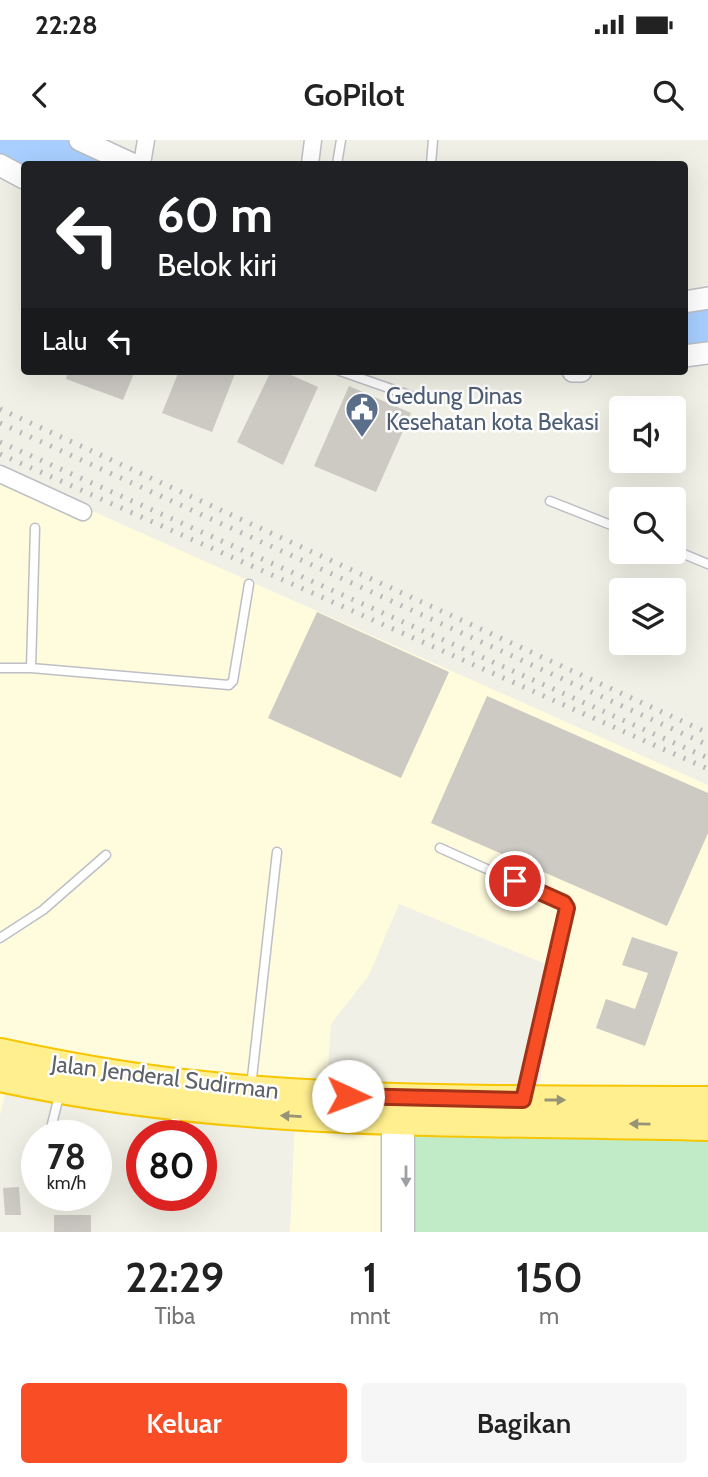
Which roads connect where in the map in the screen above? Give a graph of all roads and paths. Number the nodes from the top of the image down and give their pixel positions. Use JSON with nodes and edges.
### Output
{"nodes":[{"id":1,"x":80,"y":140,"type":"edge"},
{"id":2,"x":146,"y":140,"type":"edge"},
{"id":3,"x":313,"y":140,"type":"edge"},
{"id":4,"x":341,"y":140,"type":"edge"},
{"id":5,"x":433,"y":140,"type":"edge"},
{"id":6,"x":126,"y":161,"type":"edge"},
{"id":7,"x":142,"y":161,"type":"edge"},
{"id":8,"x":310,"y":161,"type":"edge"},
{"id":9,"x":338,"y":161,"type":"edge"},
{"id":10,"x":431,"y":161,"type":"edge"},
{"id":11,"x":0,"y":165,"type":"edge"},
{"id":12,"x":21,"y":176,"type":"edge"},
{"id":13,"x":708,"y":298,"type":"edge"},
{"id":14,"x":688,"y":301,"type":"edge"},
{"id":15,"x":708,"y":353,"type":"edge"},
{"id":16,"x":688,"y":356,"type":"edge"},
{"id":17,"x":351,"y":375,"type":"edge"},
{"id":18,"x":420,"y":399,"type":"dead end"},
{"id":19,"x":0,"y":474,"type":"edge"},
{"id":20,"x":550,"y":501,"type":"dead end"},
{"id":21,"x":83,"y":512,"type":"dead end"},
{"id":22,"x":609,"y":524,"type":"edge"},
{"id":23,"x":35,"y":528,"type":"dead end"},
{"id":24,"x":686,"y":555,"type":"edge"},
{"id":25,"x":708,"y":564,"type":"edge"},
{"id":26,"x":249,"y":583,"type":"dead end"},
{"id":27,"x":0,"y":668,"type":"edge"},
{"id":28,"x":31,"y":668,"type":"junction"},
{"id":29,"x":440,"y":848,"type":"dead end"},
{"id":30,"x":277,"y":852,"type":"dead end"},
{"id":31,"x":106,"y":855,"type":"dead end"},
{"id":32,"x":0,"y":938,"type":"edge"},
{"id":33,"x":0,"y":1053,"type":"edge"},
{"id":34,"x":0,"y":1077,"type":"edge"},
{"id":35,"x":61,"y":1089,"type":"junction"},
{"id":36,"x":251,"y":1090,"type":"junction"},
{"id":37,"x":523,"y":1100,"type":"junction"},
{"id":38,"x":708,"y":1101,"type":"edge"},
{"id":39,"x":178,"y":1105,"type":"junction"},
{"id":40,"x":398,"y":1108,"type":"junction"},
{"id":41,"x":54,"y":1120,"type":"edge"},
{"id":42,"x":176,"y":1120,"type":"edge"},
{"id":43,"x":708,"y":1126,"type":"edge"},
{"id":44,"x":390,"y":1232,"type":"edge"},
{"id":45,"x":405,"y":1232,"type":"edge"}],
"edges":[{"from":1,"to":6,"type":"street"},
{"from":2,"to":7,"type":"street"},
{"from":3,"to":8,"type":"street"},
{"from":4,"to":9,"type":"lane"},
{"from":5,"to":10,"type":"lane"},
{"from":11,"to":12,"type":"street"},
{"from":13,"to":14,"type":"street"},
{"from":15,"to":16,"type":"street"},
{"from":17,"to":18,"type":"lane"},
{"from":19,"to":21,"type":"street"},
{"from":20,"to":22,"type":"lane"},
{"from":23,"to":28,"type":"lane"},
{"from":24,"to":25,"type":"lane"},
{"from":26,"to":28,"type":"lane"},
{"from":27,"to":28,"type":"lane"},
{"from":29,"to":37,"type":"lane"},
{"from":30,"to":36,"type":"lane"},
{"from":31,"to":32,"type":"lane"},
{"from":33,"to":36,"type":"highway","name":"Jalan Jenderal Sudirman"},
{"from":34,"to":35,"type":"highway","name":"Jalan Jenderal Sudirman"},
{"from":35,"to":39,"type":"highway","name":"Jalan Jenderal Sudirman"},
{"from":35,"to":41,"type":"lane"},
{"from":36,"to":40,"type":"highway","name":"Jalan Jenderal Sudirman"},
{"from":37,"to":38,"type":"highway","name":"Jalan Jenderal Sudirman","one_way":true},
{"from":37,"to":40,"type":"highway","name":"Jalan Jenderal Sudirman"},
{"from":40,"to":39,"type":"highway","name":"Jalan Jenderal Sudirman","one_way":true},
{"from":39,"to":42,"type":"lane"},
{"from":43,"to":40,"type":"highway","name":"Jalan Jenderal Sudirman","one_way":true},
{"from":40,"to":44,"type":"street"},
{"from":40,"to":45,"type":"street","one_way":true}]}
